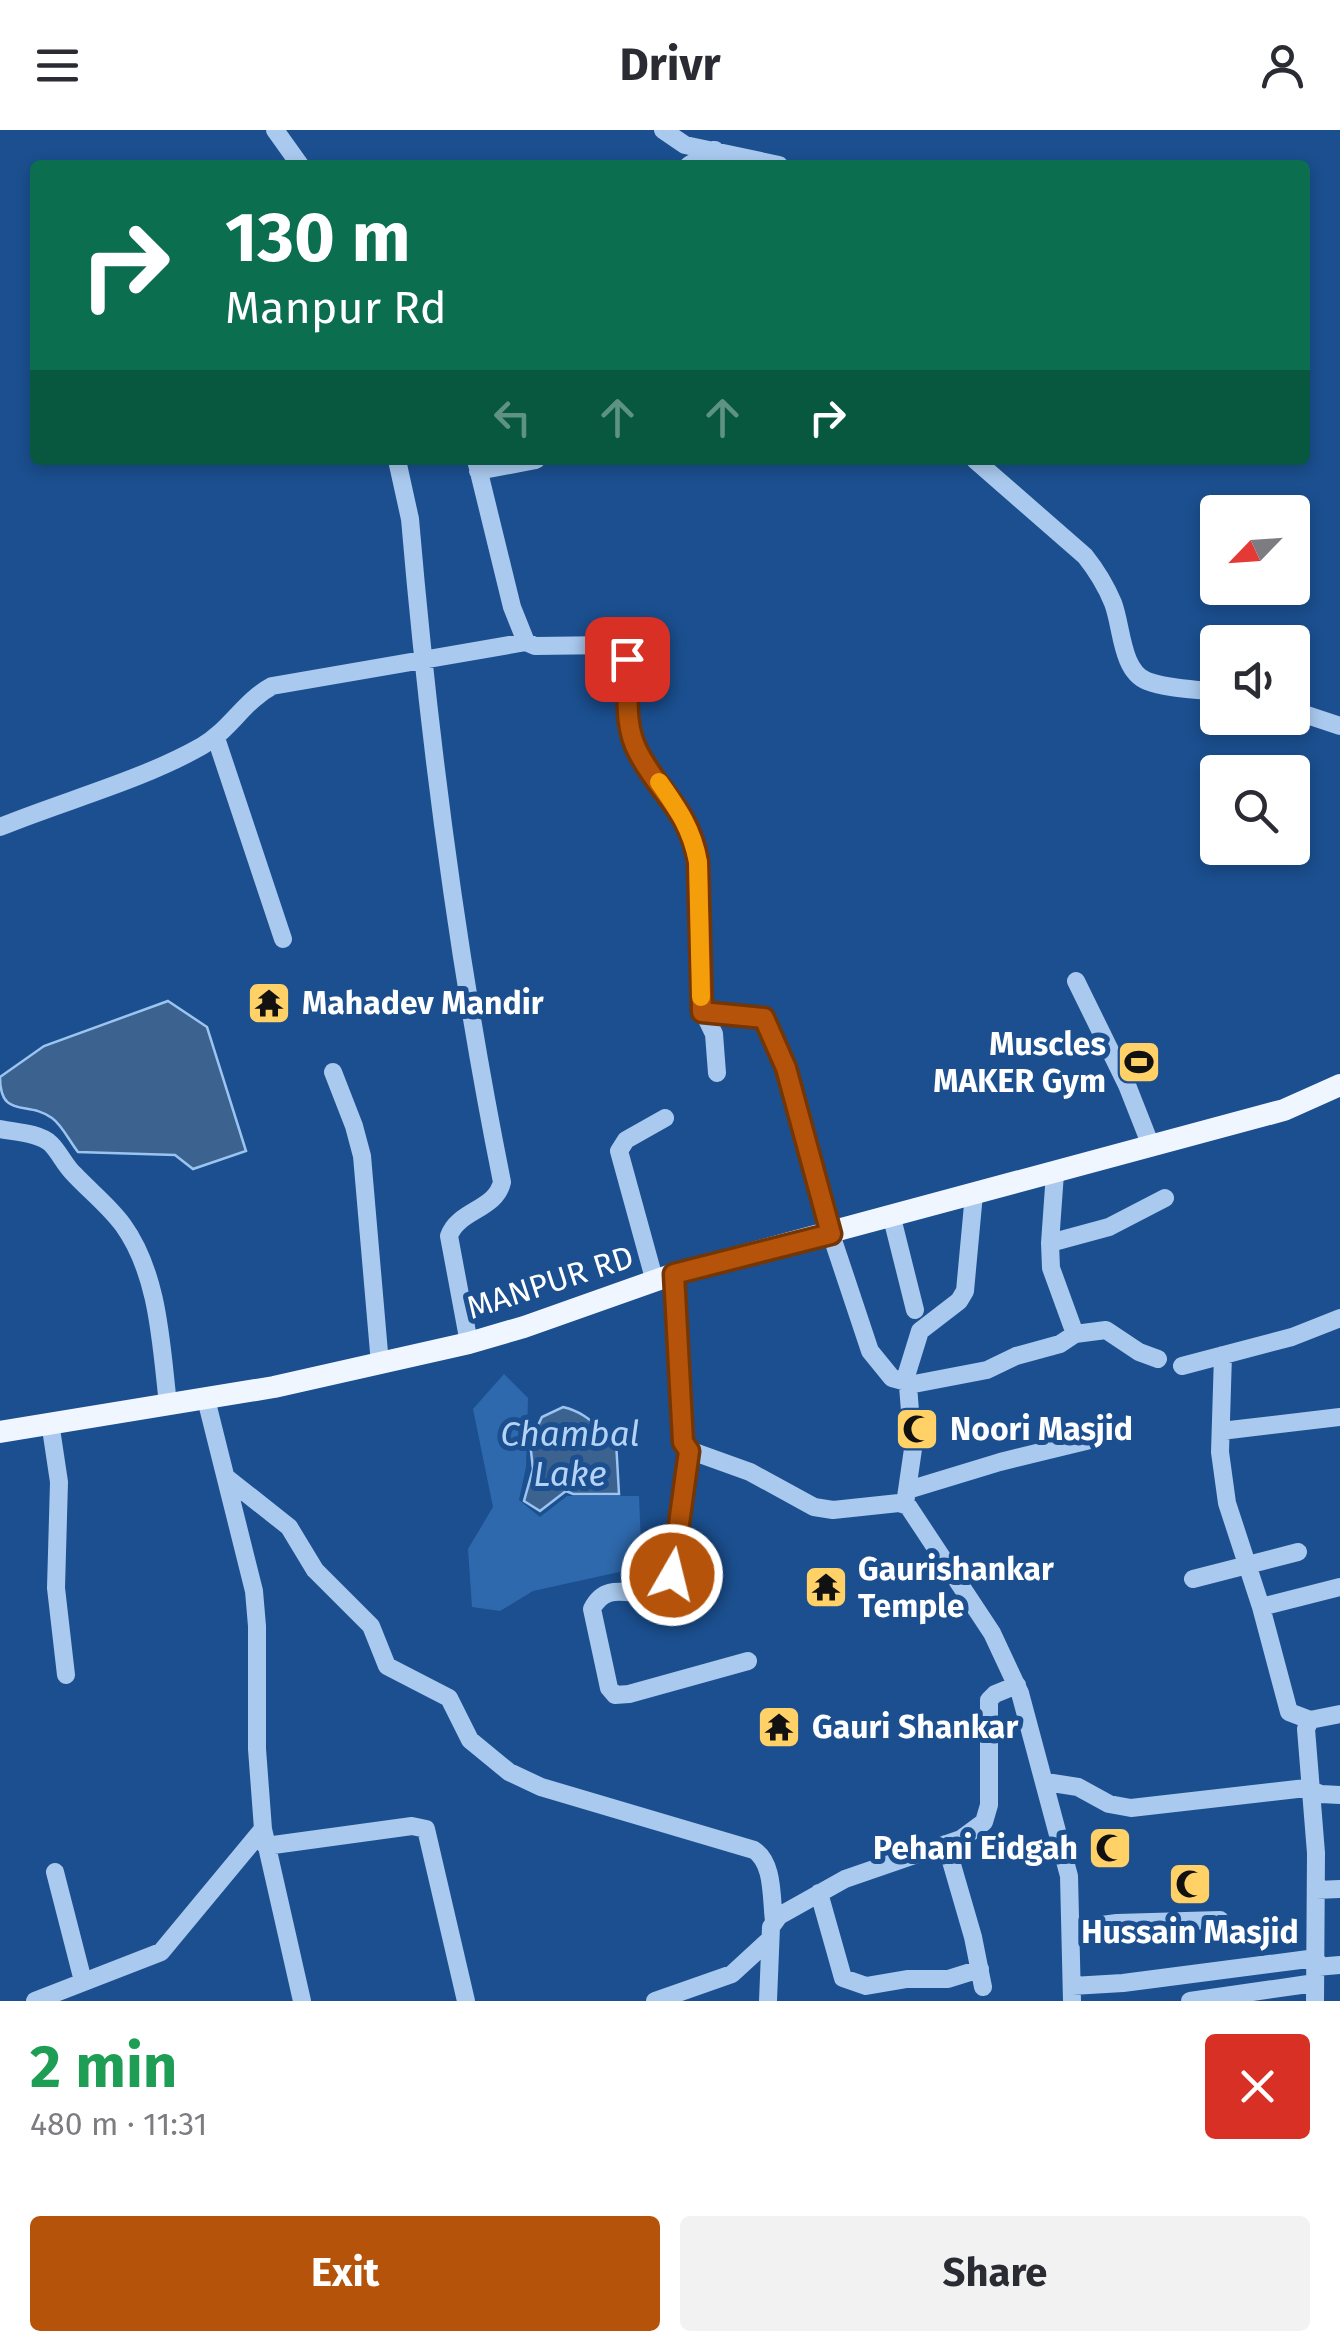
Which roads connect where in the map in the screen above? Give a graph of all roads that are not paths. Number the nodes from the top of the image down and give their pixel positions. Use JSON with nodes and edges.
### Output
{"nodes":[{"id":1,"x":275,"y":130,"type":"edge"},
{"id":2,"x":664,"y":130,"type":"edge"},
{"id":3,"x":715,"y":150,"type":"junction"},
{"id":4,"x":296,"y":160,"type":"edge"},
{"id":5,"x":698,"y":160,"type":"edge"},
{"id":6,"x":758,"y":160,"type":"edge"},
{"id":7,"x":398,"y":465,"type":"edge"},
{"id":8,"x":477,"y":465,"type":"edge"},
{"id":9,"x":981,"y":465,"type":"edge"},
{"id":10,"x":526,"y":642,"type":"junction"},
{"id":11,"x":424,"y":658,"type":"junction"},
{"id":12,"x":1200,"y":689,"type":"edge"},
{"id":13,"x":1310,"y":716,"type":"edge"},
{"id":14,"x":1340,"y":726,"type":"edge"},
{"id":15,"x":216,"y":738,"type":"junction"},
{"id":16,"x":0,"y":827,"type":"edge"},
{"id":17,"x":283,"y":939,"type":"dead end"},
{"id":18,"x":1076,"y":981,"type":"dead end"},
{"id":19,"x":702,"y":1012,"type":"junction"},
{"id":20,"x":333,"y":1072,"type":"dead end"},
{"id":21,"x":717,"y":1073,"type":"dead end"},
{"id":22,"x":1340,"y":1085,"type":"edge"},
{"id":23,"x":665,"y":1118,"type":"dead end"},
{"id":24,"x":0,"y":1129,"type":"edge"},
{"id":25,"x":1151,"y":1146,"type":"junction"},
{"id":26,"x":1056,"y":1173,"type":"junction"},
{"id":27,"x":974,"y":1194,"type":"junction"},
{"id":28,"x":1165,"y":1198,"type":"dead end"},
{"id":29,"x":892,"y":1218,"type":"junction"},
{"id":30,"x":831,"y":1234,"type":"junction"},
{"id":31,"x":1050,"y":1243,"type":"junction"},
{"id":32,"x":664,"y":1278,"type":"junction"},
{"id":33,"x":915,"y":1310,"type":"dead end"},
{"id":34,"x":1340,"y":1318,"type":"edge"},
{"id":35,"x":1075,"y":1334,"type":"junction"},
{"id":36,"x":469,"y":1342,"type":"junction"},
{"id":37,"x":1223,"y":1355,"type":"junction"},
{"id":38,"x":1158,"y":1359,"type":"dead end"},
{"id":39,"x":380,"y":1364,"type":"junction"},
{"id":40,"x":1182,"y":1366,"type":"dead end"},
{"id":41,"x":906,"y":1380,"type":"junction"},
{"id":42,"x":206,"y":1399,"type":"junction"},
{"id":43,"x":168,"y":1404,"type":"junction"},
{"id":44,"x":1340,"y":1416,"type":"edge"},
{"id":45,"x":50,"y":1422,"type":"junction"},
{"id":46,"x":1221,"y":1431,"type":"junction"},
{"id":47,"x":0,"y":1432,"type":"edge"},
{"id":48,"x":1090,"y":1440,"type":"dead end"},
{"id":49,"x":689,"y":1451,"type":"junction"},
{"id":50,"x":227,"y":1478,"type":"junction"},
{"id":51,"x":907,"y":1497,"type":"junction"},
{"id":52,"x":1298,"y":1552,"type":"dead end"},
{"id":53,"x":1246,"y":1564,"type":"junction"},
{"id":54,"x":1193,"y":1579,"type":"dead end"},
{"id":55,"x":1340,"y":1587,"type":"edge"},
{"id":56,"x":1261,"y":1608,"type":"junction"},
{"id":57,"x":748,"y":1661,"type":"dead end"},
{"id":58,"x":66,"y":1675,"type":"dead end"},
{"id":59,"x":1016,"y":1685,"type":"junction"},
{"id":60,"x":1340,"y":1714,"type":"edge"},
{"id":61,"x":1310,"y":1720,"type":"junction"},
{"id":62,"x":1046,"y":1782,"type":"junction"},
{"id":63,"x":1314,"y":1790,"type":"junction"},
{"id":64,"x":1340,"y":1795,"type":"edge"},
{"id":65,"x":265,"y":1837,"type":"junction"},
{"id":66,"x":946,"y":1844,"type":"junction"},
{"id":67,"x":55,"y":1872,"type":"dead end"},
{"id":68,"x":1340,"y":1889,"type":"edge"},
{"id":69,"x":1316,"y":1890,"type":"junction"},
{"id":70,"x":819,"y":1893,"type":"junction"},
{"id":71,"x":1220,"y":1920,"type":"dead end"},
{"id":72,"x":772,"y":1930,"type":"junction"},
{"id":73,"x":1071,"y":1930,"type":"junction"},
{"id":74,"x":1340,"y":1964,"type":"edge"},
{"id":75,"x":1316,"y":1977,"type":"edge"},
{"id":76,"x":81,"y":1988,"type":"edge"},
{"id":77,"x":1072,"y":1993,"type":"edge"},
{"id":78,"x":35,"y":2001,"type":"edge"},
{"id":79,"x":302,"y":2001,"type":"edge"},
{"id":80,"x":466,"y":2001,"type":"edge"},
{"id":81,"x":655,"y":2001,"type":"edge"},
{"id":82,"x":768,"y":2001,"type":"edge"},
{"id":83,"x":1190,"y":2001,"type":"edge"}],
"edges":[{"from":1,"to":4,"type":"street"},
{"from":2,"to":3,"type":"street"},
{"from":3,"to":5,"type":"street"},
{"from":3,"to":6,"type":"street"},
{"from":7,"to":11,"type":"street"},
{"from":8,"to":10,"type":"street"},
{"from":9,"to":12,"type":"street"},
{"from":10,"to":11,"type":"street"},
{"from":10,"to":19,"type":"street"},
{"from":11,"to":15,"type":"street"},
{"from":11,"to":36,"type":"street"},
{"from":13,"to":14,"type":"street"},
{"from":15,"to":16,"type":"street"},
{"from":15,"to":17,"type":"street"},
{"from":18,"to":25,"type":"street"},
{"from":19,"to":21,"type":"street"},
{"from":19,"to":30,"type":"street"},
{"from":20,"to":39,"type":"street"},
{"from":22,"to":25,"type":"main road","name":"MANPUR RD"},
{"from":23,"to":32,"type":"street"},
{"from":24,"to":43,"type":"street"},
{"from":25,"to":26,"type":"main road","name":"MANPUR RD"},
{"from":26,"to":27,"type":"main road","name":"MANPUR RD"},
{"from":26,"to":31,"type":"street"},
{"from":27,"to":29,"type":"main road","name":"MANPUR RD"},
{"from":27,"to":41,"type":"street"},
{"from":28,"to":31,"type":"street"},
{"from":29,"to":30,"type":"main road","name":"MANPUR RD"},
{"from":29,"to":33,"type":"street"},
{"from":30,"to":32,"type":"main road","name":"MANPUR RD"},
{"from":30,"to":41,"type":"street"},
{"from":31,"to":35,"type":"street"},
{"from":32,"to":36,"type":"main road","name":"MANPUR RD"},
{"from":32,"to":49,"type":"street"},
{"from":34,"to":37,"type":"street"},
{"from":35,"to":38,"type":"street"},
{"from":35,"to":41,"type":"street"},
{"from":36,"to":39,"type":"main road","name":"MANPUR RD"},
{"from":37,"to":40,"type":"street"},
{"from":37,"to":46,"type":"street"},
{"from":39,"to":42,"type":"main road","name":"MANPUR RD"},
{"from":41,"to":51,"type":"street"},
{"from":42,"to":43,"type":"main road","name":"MANPUR RD"},
{"from":42,"to":50,"type":"street"},
{"from":43,"to":45,"type":"main road","name":"MANPUR RD"},
{"from":44,"to":46,"type":"street"},
{"from":45,"to":47,"type":"main road","name":"MANPUR RD"},
{"from":45,"to":58,"type":"street"},
{"from":46,"to":53,"type":"street"},
{"from":48,"to":51,"type":"street"},
{"from":49,"to":51,"type":"street"},
{"from":49,"to":57,"type":"street"},
{"from":50,"to":65,"type":"street"},
{"from":50,"to":72,"type":"street"},
{"from":51,"to":59,"type":"street"},
{"from":52,"to":53,"type":"street"},
{"from":53,"to":54,"type":"street"},
{"from":53,"to":56,"type":"street"},
{"from":55,"to":56,"type":"street"},
{"from":56,"to":61,"type":"street"},
{"from":59,"to":62,"type":"street"},
{"from":59,"to":66,"type":"street"},
{"from":60,"to":61,"type":"street"},
{"from":61,"to":63,"type":"street"},
{"from":62,"to":63,"type":"street"},
{"from":62,"to":73,"type":"street"},
{"from":63,"to":64,"type":"street"},
{"from":63,"to":69,"type":"street"},
{"from":65,"to":76,"type":"street"},
{"from":65,"to":79,"type":"street"},
{"from":65,"to":80,"type":"street"},
{"from":66,"to":70,"type":"street"},
{"from":66,"to":70,"type":"street"},
{"from":67,"to":76,"type":"street"},
{"from":68,"to":69,"type":"street"},
{"from":69,"to":75,"type":"street"},
{"from":70,"to":72,"type":"street"},
{"from":71,"to":73,"type":"street"},
{"from":72,"to":81,"type":"street"},
{"from":72,"to":82,"type":"street"},
{"from":73,"to":77,"type":"street"},
{"from":74,"to":75,"type":"street"},
{"from":75,"to":77,"type":"street"},
{"from":75,"to":83,"type":"street"},
{"from":76,"to":78,"type":"street"}]}
